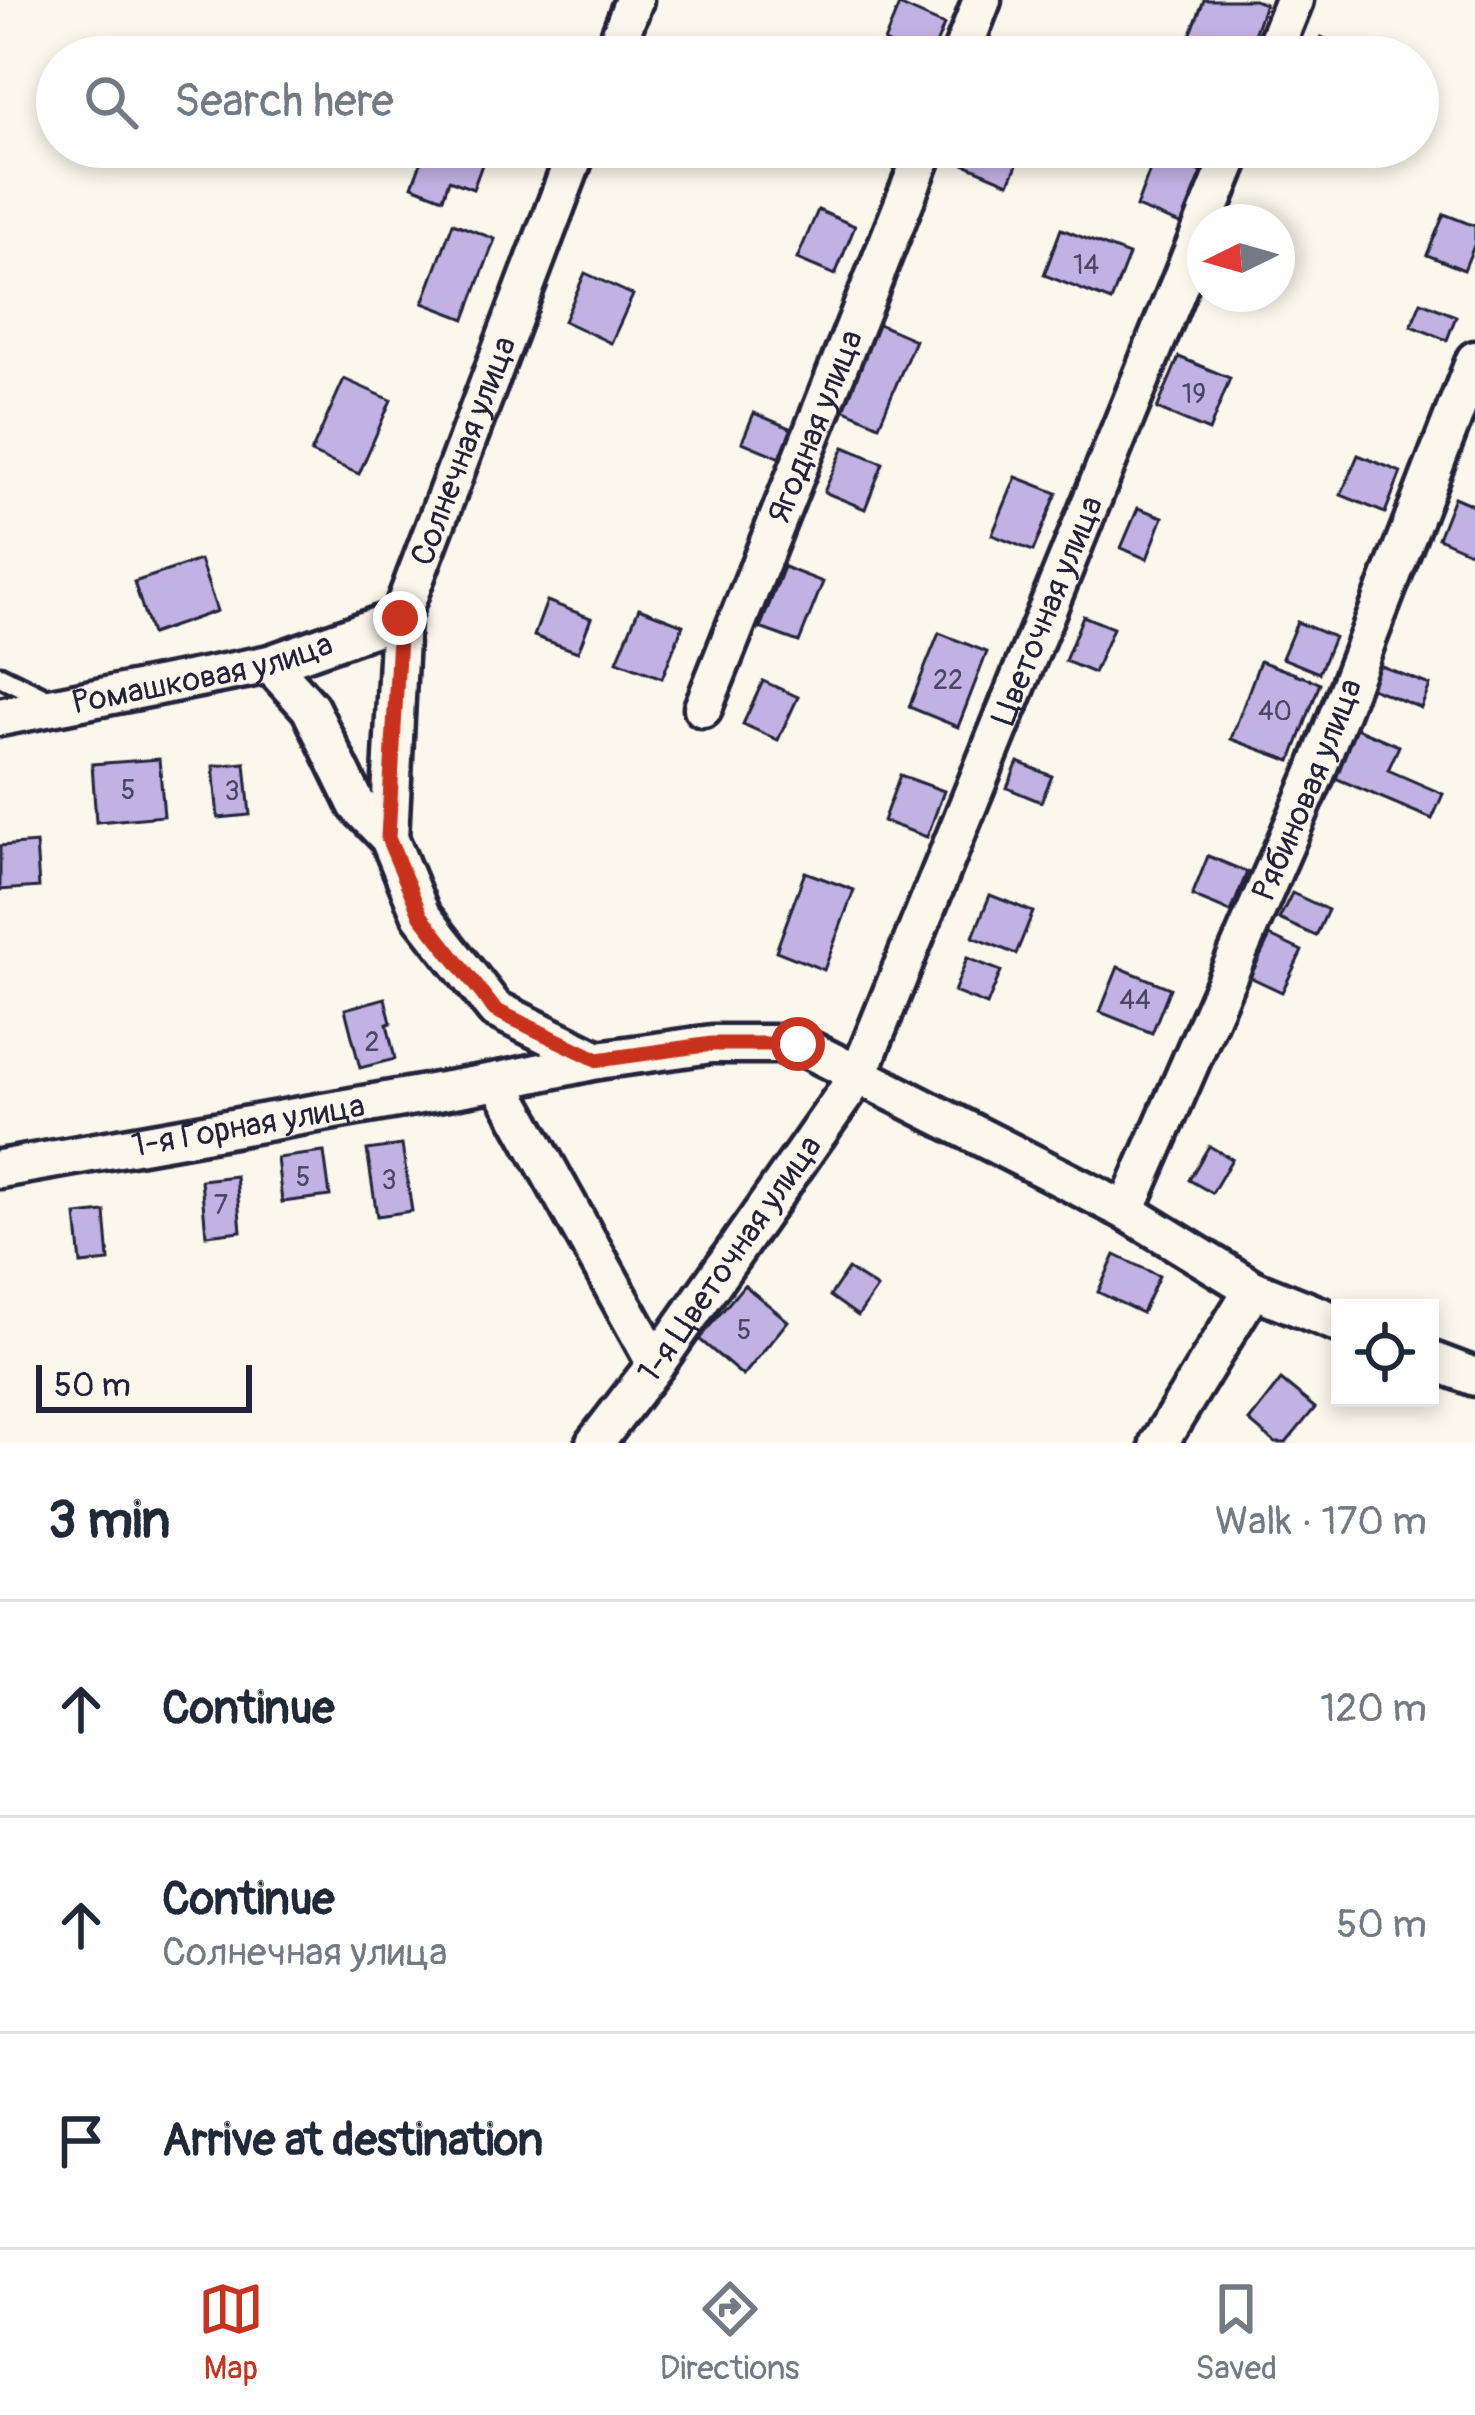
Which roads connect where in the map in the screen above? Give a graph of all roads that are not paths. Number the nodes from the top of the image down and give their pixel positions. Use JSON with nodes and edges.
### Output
{"nodes":[{"id":1,"x":634,"y":0,"type":"edge"},
{"id":2,"x":982,"y":0,"type":"edge"},
{"id":3,"x":1294,"y":0,"type":"edge"},
{"id":4,"x":620,"y":36,"type":"edge"},
{"id":5,"x":968,"y":36,"type":"edge"},
{"id":6,"x":1279,"y":36,"type":"edge"},
{"id":7,"x":570,"y":168,"type":"edge"},
{"id":8,"x":918,"y":168,"type":"edge"},
{"id":9,"x":1226,"y":168,"type":"edge"},
{"id":10,"x":1475,"y":360,"type":"edge"},
{"id":11,"x":400,"y":618,"type":"junction"},
{"id":12,"x":269,"y":664,"type":"junction"},
{"id":13,"x":0,"y":676,"type":"edge"},
{"id":14,"x":60,"y":705,"type":"junction"},
{"id":15,"x":703,"y":708,"type":"dead end"},
{"id":16,"x":0,"y":717,"type":"edge"},
{"id":17,"x":388,"y":838,"type":"junction"},
{"id":18,"x":598,"y":1060,"type":"junction"},
{"id":19,"x":859,"y":1074,"type":"junction"},
{"id":20,"x":499,"y":1081,"type":"junction"},
{"id":21,"x":0,"y":1169,"type":"edge"},
{"id":22,"x":1126,"y":1211,"type":"junction"},
{"id":23,"x":1253,"y":1289,"type":"junction"},
{"id":24,"x":1331,"y":1320,"type":"edge"},
{"id":25,"x":1439,"y":1363,"type":"edge"},
{"id":26,"x":656,"y":1364,"type":"junction"},
{"id":27,"x":1475,"y":1377,"type":"edge"},
{"id":28,"x":595,"y":1443,"type":"edge"},
{"id":29,"x":1160,"y":1443,"type":"edge"}],
"edges":[{"from":1,"to":4,"type":"street"},
{"from":2,"to":5,"type":"street"},
{"from":3,"to":6,"type":"street"},
{"from":7,"to":11,"type":"street","name":"Солнечная улица"},
{"from":8,"to":15,"type":"street","name":"Ягодная улица"},
{"from":9,"to":19,"type":"street","name":"Цветочная улица"},
{"from":10,"to":22,"type":"street","name":"Рябиновая улица"},
{"from":11,"to":12,"type":"street","name":"Ромашковая улица"},
{"from":11,"to":17,"type":"street","name":"Солнечная улица"},
{"from":12,"to":14,"type":"street","name":"Ромашковая улица"},
{"from":12,"to":17,"type":"street"},
{"from":13,"to":14,"type":"lane"},
{"from":14,"to":16,"type":"street","name":"Ромашковая улица"},
{"from":17,"to":18,"type":"street"},
{"from":18,"to":19,"type":"street","name":"1-я Горная улица"},
{"from":18,"to":20,"type":"street","name":"1-я Горная улица"},
{"from":19,"to":22,"type":"street","name":"1-я Горная улица"},
{"from":19,"to":26,"type":"street","name":"1-я Цветочная улица"},
{"from":20,"to":21,"type":"street","name":"1-я Горная улица"},
{"from":20,"to":26,"type":"street"},
{"from":22,"to":23,"type":"street","name":"1-я Горная улица"},
{"from":23,"to":24,"type":"street","name":"1-я Горная улица"},
{"from":23,"to":29,"type":"street"},
{"from":25,"to":27,"type":"street"},
{"from":26,"to":28,"type":"street","name":"1-я Цветочная улица"}]}
